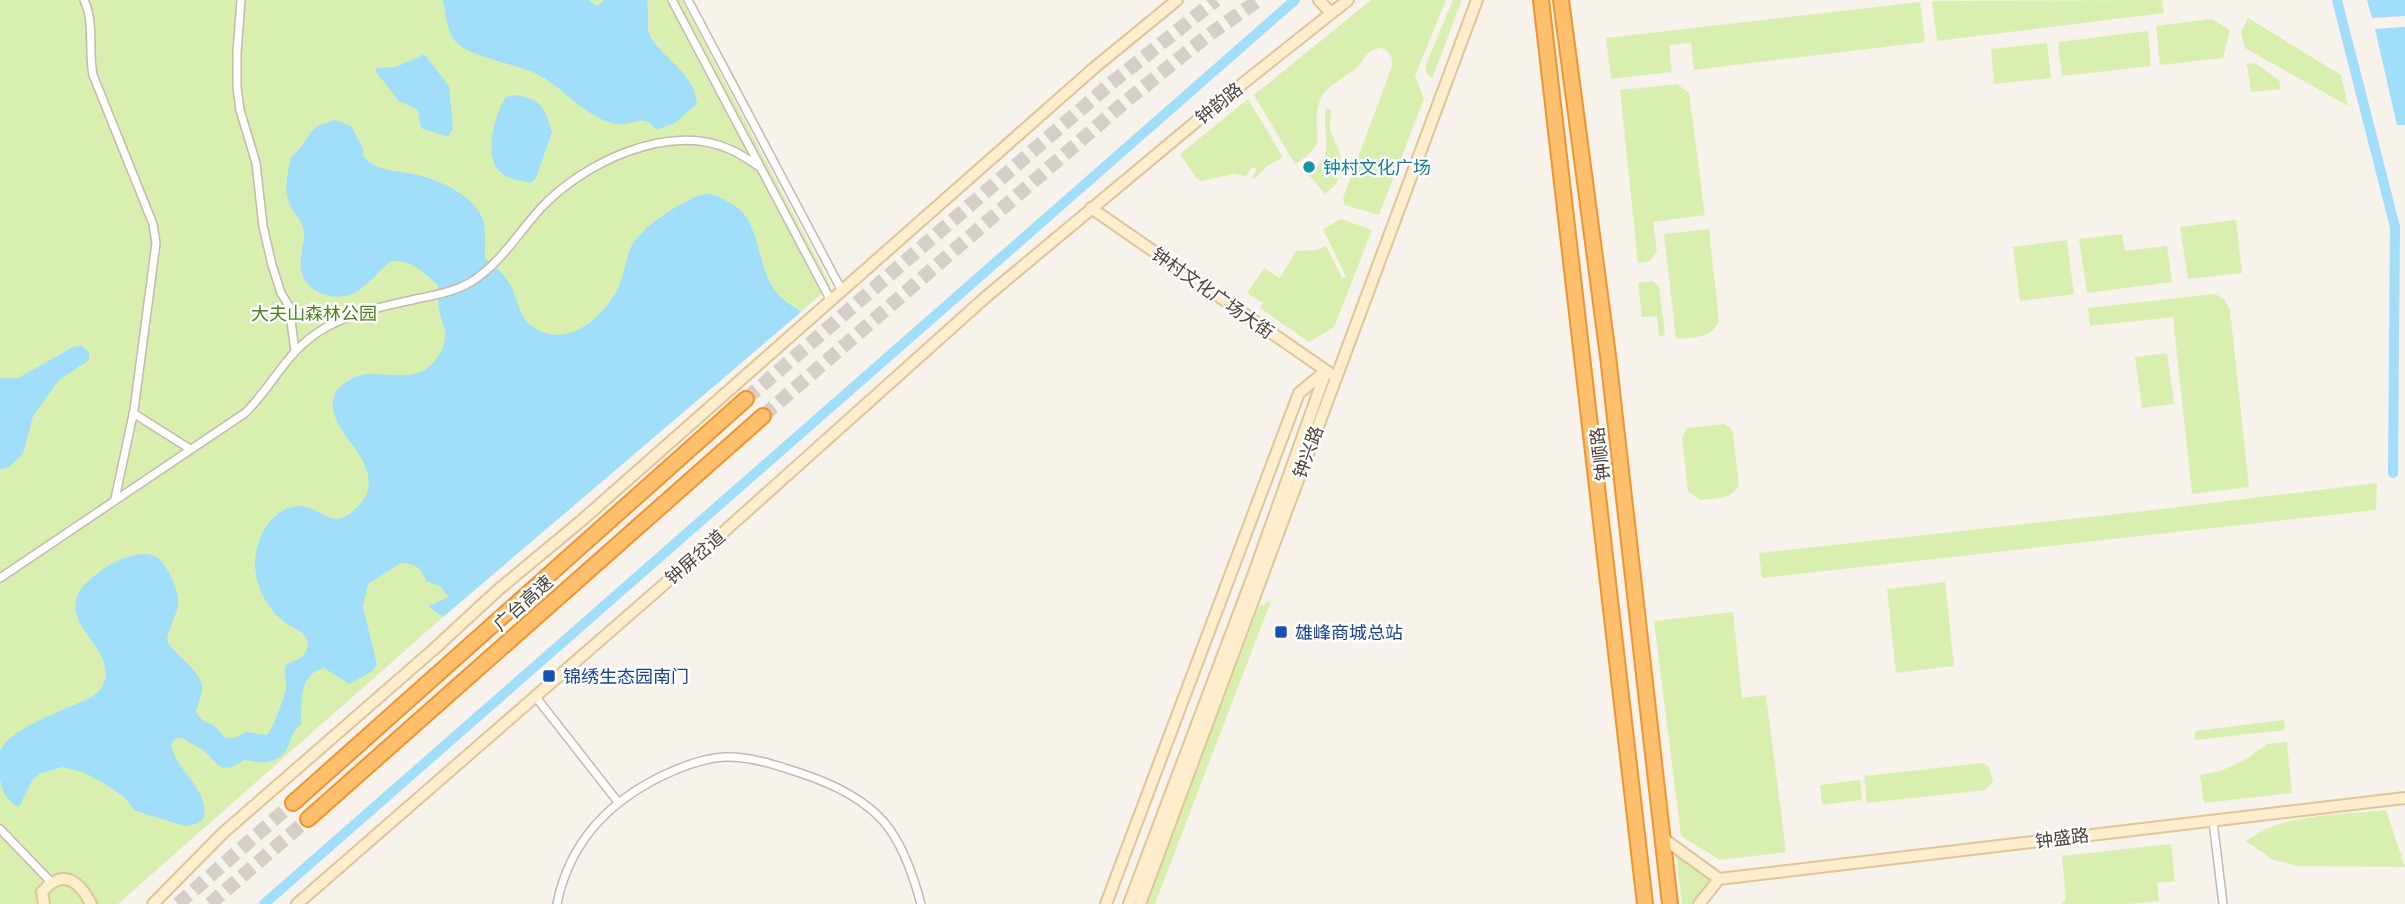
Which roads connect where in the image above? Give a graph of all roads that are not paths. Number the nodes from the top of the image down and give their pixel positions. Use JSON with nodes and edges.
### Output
{"nodes":[{"id":1,"x":84,"y":0,"type":"edge"},
{"id":2,"x":241,"y":0,"type":"edge"},
{"id":3,"x":672,"y":0,"type":"edge"},
{"id":4,"x":688,"y":0,"type":"edge"},
{"id":5,"x":1178,"y":0,"type":"edge"},
{"id":6,"x":1348,"y":0,"type":"edge"},
{"id":7,"x":1478,"y":0,"type":"edge"},
{"id":8,"x":1541,"y":0,"type":"edge"},
{"id":9,"x":1561,"y":0,"type":"edge"},
{"id":10,"x":1321,"y":2,"type":"edge"},
{"id":11,"x":1331,"y":13,"type":"junction"},
{"id":12,"x":761,"y":168,"type":"junction"},
{"id":13,"x":1091,"y":208,"type":"junction"},
{"id":14,"x":1592,"y":226,"type":"junction"},
{"id":15,"x":1565,"y":227,"type":"junction"},
{"id":16,"x":841,"y":289,"type":"junction"},
{"id":17,"x":830,"y":299,"type":"junction"},
{"id":18,"x":295,"y":351,"type":"junction"},
{"id":19,"x":1330,"y":374,"type":"junction"},
{"id":20,"x":746,"y":399,"type":"tunnel mouth"},
{"id":21,"x":133,"y":413,"type":"junction"},
{"id":22,"x":763,"y":416,"type":"tunnel mouth"},
{"id":23,"x":190,"y":449,"type":"junction"},
{"id":24,"x":115,"y":500,"type":"junction"},
{"id":25,"x":0,"y":578,"type":"edge"},
{"id":26,"x":535,"y":696,"type":"junction"},
{"id":27,"x":2405,"y":798,"type":"edge"},
{"id":28,"x":618,"y":802,"type":"junction"},
{"id":29,"x":293,"y":803,"type":"tunnel mouth"},
{"id":30,"x":308,"y":819,"type":"tunnel mouth"},
{"id":31,"x":2213,"y":821,"type":"junction"},
{"id":32,"x":0,"y":829,"type":"edge"},
{"id":33,"x":1664,"y":839,"type":"junction"},
{"id":34,"x":1719,"y":879,"type":"junction"},
{"id":35,"x":52,"y":883,"type":"junction"},
{"id":36,"x":44,"y":904,"type":"edge"},
{"id":37,"x":92,"y":904,"type":"edge"},
{"id":38,"x":153,"y":904,"type":"edge"},
{"id":39,"x":297,"y":904,"type":"edge"},
{"id":40,"x":556,"y":904,"type":"edge"},
{"id":41,"x":921,"y":904,"type":"edge"},
{"id":42,"x":1106,"y":904,"type":"edge"},
{"id":43,"x":1129,"y":904,"type":"edge"},
{"id":44,"x":1140,"y":904,"type":"edge"},
{"id":45,"x":1645,"y":904,"type":"edge"},
{"id":46,"x":1670,"y":904,"type":"edge"},
{"id":47,"x":1699,"y":904,"type":"edge"},
{"id":48,"x":2223,"y":904,"type":"edge"}],
"edges":[{"from":1,"to":21,"type":"street"},
{"from":2,"to":18,"type":"street"},
{"from":3,"to":12,"type":"street"},
{"from":4,"to":16,"type":"street"},
{"from":5,"to":16,"type":"main road"},
{"from":6,"to":11,"type":"main road","name":"钟韵路"},
{"from":7,"to":19,"type":"main road","name":"钟兴路"},
{"from":8,"to":15,"type":"highway","name":"钟顺路"},
{"from":9,"to":14,"type":"highway","name":"钟顺路"},
{"from":10,"to":11,"type":"main road"},
{"from":11,"to":13,"type":"main road","name":"钟韵路"},
{"from":12,"to":17,"type":"street"},
{"from":12,"to":18,"type":"street"},
{"from":13,"to":19,"type":"main road","name":"钟村文化广场大街"},
{"from":13,"to":26,"type":"main road","name":"钟屏岔道"},
{"from":14,"to":15,"type":"highway"},
{"from":14,"to":33,"type":"highway","name":"钟顺路"},
{"from":15,"to":45,"type":"highway","name":"钟顺路"},
{"from":16,"to":17,"type":"main road"},
{"from":17,"to":38,"type":"main road"},
{"from":18,"to":23,"type":"street"},
{"from":19,"to":42,"type":"main road"},
{"from":19,"to":43,"type":"main road","name":"钟兴路"},
{"from":19,"to":44,"type":"main road","name":"钟兴路"},
{"from":20,"to":29,"type":"highway","name":"广台高速"},
{"from":21,"to":23,"type":"street"},
{"from":21,"to":24,"type":"street"},
{"from":22,"to":30,"type":"highway","name":"广台高速"},
{"from":23,"to":24,"type":"street"},
{"from":24,"to":25,"type":"street"},
{"from":26,"to":28,"type":"street"},
{"from":26,"to":39,"type":"main road","name":"钟屏岔道"},
{"from":27,"to":31,"type":"main road","name":"钟盛路"},
{"from":28,"to":40,"type":"street"},
{"from":28,"to":41,"type":"street"},
{"from":31,"to":34,"type":"main road","name":"钟盛路"},
{"from":31,"to":48,"type":"street"},
{"from":32,"to":35,"type":"street"},
{"from":33,"to":34,"type":"main road"},
{"from":33,"to":46,"type":"highway","name":"钟顺路"},
{"from":34,"to":47,"type":"main road"},
{"from":35,"to":36,"type":"main road"},
{"from":35,"to":37,"type":"main road"}]}
